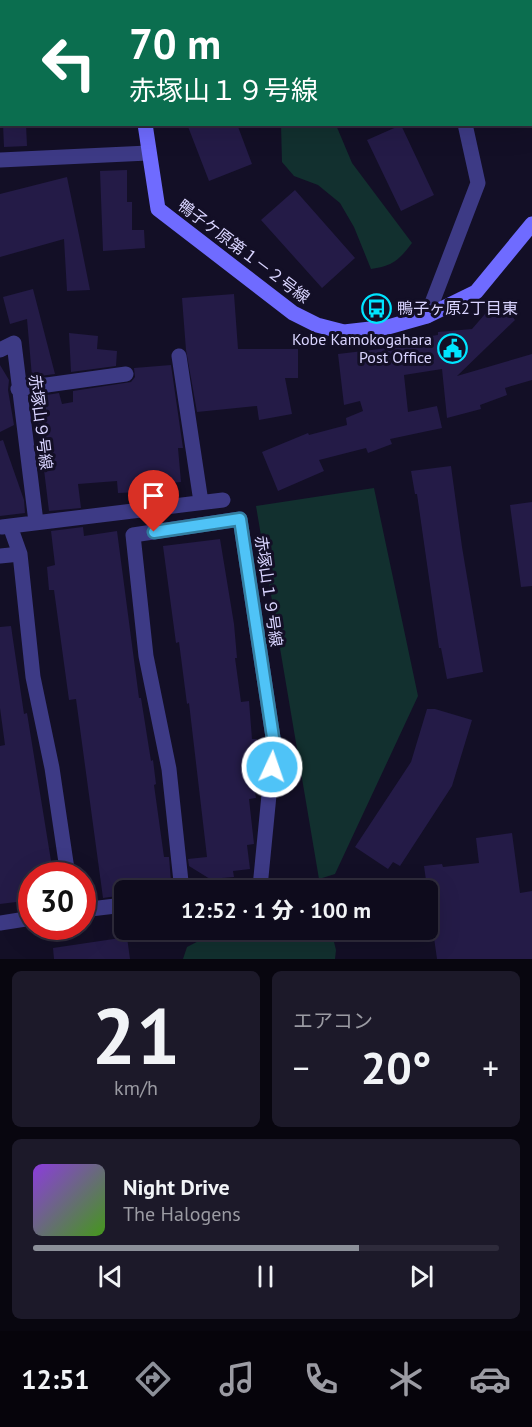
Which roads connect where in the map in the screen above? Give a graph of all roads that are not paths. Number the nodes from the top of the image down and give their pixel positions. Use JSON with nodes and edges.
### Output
{"nodes":[{"id":1,"x":145,"y":126,"type":"edge"},
{"id":2,"x":465,"y":126,"type":"edge"},
{"id":3,"x":148,"y":153,"type":"junction"},
{"id":4,"x":0,"y":160,"type":"edge"},
{"id":5,"x":532,"y":224,"type":"edge"},
{"id":6,"x":426,"y":316,"type":"junction"},
{"id":7,"x":0,"y":350,"type":"edge"},
{"id":8,"x":179,"y":356,"type":"dead end"},
{"id":9,"x":126,"y":375,"type":"dead end"},
{"id":10,"x":18,"y":389,"type":"junction"},
{"id":11,"x":223,"y":500,"type":"dead end"},
{"id":12,"x":201,"y":502,"type":"junction"},
{"id":13,"x":36,"y":522,"type":"junction"},
{"id":14,"x":5,"y":527,"type":"edge"},
{"id":15,"x":20,"y":554,"type":"junction"},
{"id":16,"x":0,"y":556,"type":"edge"},
{"id":17,"x":66,"y":862,"type":"edge"},
{"id":18,"x":181,"y":880,"type":"edge"},
{"id":19,"x":261,"y":880,"type":"edge"},
{"id":20,"x":114,"y":906,"type":"edge"},
{"id":21,"x":96,"y":908,"type":"edge"},
{"id":22,"x":18,"y":920,"type":"edge"},
{"id":23,"x":0,"y":923,"type":"edge"}],
"edges":[{"from":1,"to":3,"type":"street","name":"鴨子ケ原第１－２号線"},
{"from":2,"to":6,"type":"street"},
{"from":3,"to":4,"type":"street"},
{"from":3,"to":6,"type":"street","name":"鴨子ケ原第１－２号線"},
{"from":5,"to":6,"type":"street","name":"鴨子ケ原第１－２号線"},
{"from":7,"to":10,"type":"street","name":"赤塚山９号線"},
{"from":8,"to":12,"type":"street"},
{"from":9,"to":10,"type":"street"},
{"from":10,"to":13,"type":"street","name":"赤塚山９号線"},
{"from":11,"to":12,"type":"street"},
{"from":12,"to":13,"type":"street"},
{"from":13,"to":14,"type":"street"},
{"from":14,"to":15,"type":"street"},
{"from":15,"to":16,"type":"street"},
{"from":15,"to":17,"type":"street"},
{"from":18,"to":19,"type":"street","name":"赤塚山１９号線"},
{"from":20,"to":21,"type":"street"},
{"from":22,"to":23,"type":"street"}]}
